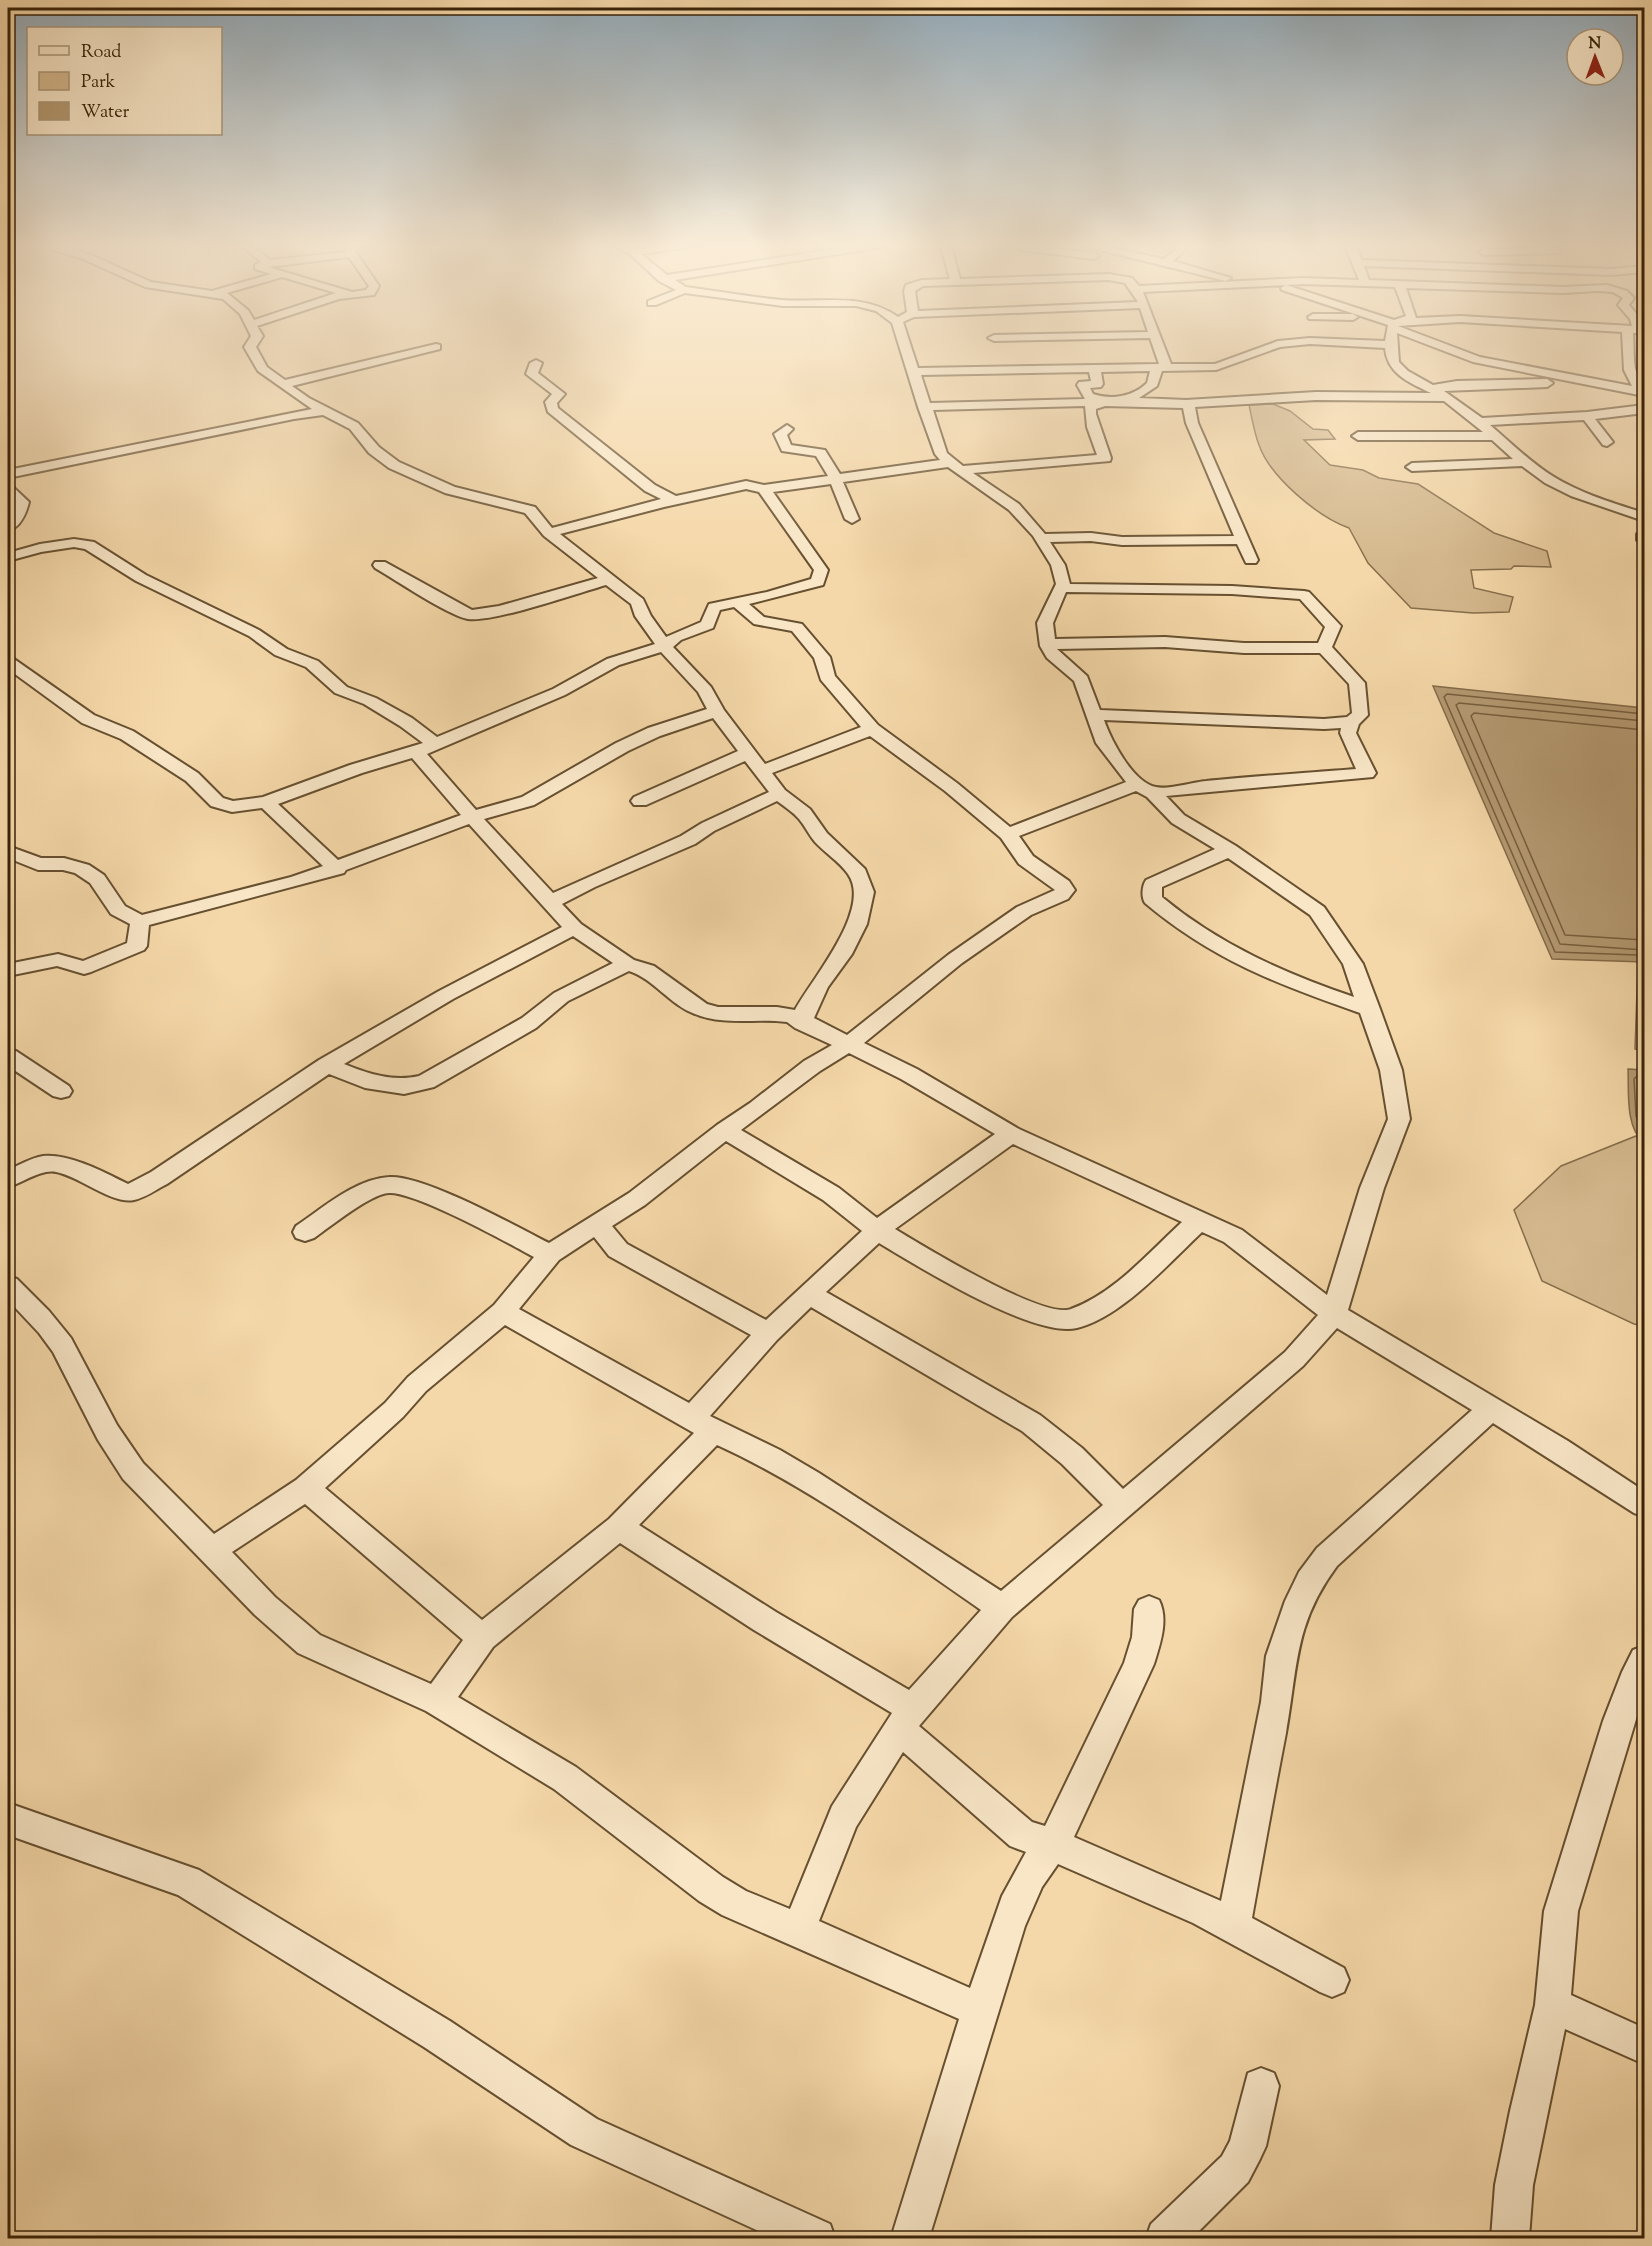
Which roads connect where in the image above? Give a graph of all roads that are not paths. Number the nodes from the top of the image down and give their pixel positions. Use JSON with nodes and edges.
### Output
{"nodes":[{"id":1,"x":1396,"y":347,"type":"edge"},
{"id":2,"x":250,"y":348,"type":"edge"},
{"id":3,"x":433,"y":348,"type":"edge"},
{"id":4,"x":909,"y":348,"type":"edge"},
{"id":5,"x":972,"y":348,"type":"edge"},
{"id":6,"x":1024,"y":348,"type":"edge"},
{"id":7,"x":1156,"y":348,"type":"edge"},
{"id":8,"x":1268,"y":348,"type":"edge"},
{"id":9,"x":1447,"y":348,"type":"edge"},
{"id":10,"x":1634,"y":348,"type":"edge"},
{"id":11,"x":1427,"y":353,"type":"dead end"},
{"id":12,"x":1477,"y":360,"type":"junction"},
{"id":13,"x":536,"y":363,"type":"dead end"},
{"id":14,"x":1161,"y":367,"type":"junction"},
{"id":15,"x":1094,"y":368,"type":"junction"},
{"id":16,"x":913,"y":372,"type":"junction"},
{"id":17,"x":1595,"y":382,"type":"junction"},
{"id":18,"x":285,"y":384,"type":"junction"},
{"id":19,"x":1432,"y":389,"type":"junction"},
{"id":20,"x":1644,"y":392,"type":"edge"},
{"id":21,"x":1447,"y":397,"type":"junction"},
{"id":22,"x":305,"y":401,"type":"junction"},
{"id":23,"x":1104,"y":402,"type":"junction"},
{"id":24,"x":1186,"y":404,"type":"junction"},
{"id":25,"x":924,"y":407,"type":"junction"},
{"id":26,"x":1644,"y":409,"type":"edge"},
{"id":27,"x":325,"y":411,"type":"junction"},
{"id":28,"x":294,"y":415,"type":"junction"},
{"id":29,"x":1587,"y":416,"type":"junction"},
{"id":30,"x":1479,"y":422,"type":"junction"},
{"id":31,"x":786,"y":429,"type":"dead end"},
{"id":32,"x":1358,"y":436,"type":"dead end"},
{"id":33,"x":1495,"y":436,"type":"junction"},
{"id":34,"x":1607,"y":442,"type":"dead end"},
{"id":35,"x":1524,"y":462,"type":"junction"},
{"id":36,"x":955,"y":467,"type":"junction"},
{"id":37,"x":1412,"y":467,"type":"dead end"},
{"id":38,"x":8,"y":474,"type":"edge"},
{"id":39,"x":834,"y":480,"type":"junction"},
{"id":40,"x":764,"y":489,"type":"junction"},
{"id":41,"x":8,"y":490,"type":"edge"},
{"id":42,"x":673,"y":501,"type":"junction"},
{"id":43,"x":1644,"y":517,"type":"edge"},
{"id":44,"x":852,"y":519,"type":"dead end"},
{"id":45,"x":8,"y":527,"type":"edge"},
{"id":46,"x":549,"y":533,"type":"junction"},
{"id":47,"x":1644,"y":534,"type":"edge"},
{"id":48,"x":1040,"y":537,"type":"junction"},
{"id":49,"x":1242,"y":540,"type":"junction"},
{"id":50,"x":1644,"y":540,"type":"edge"},
{"id":51,"x":8,"y":557,"type":"edge"},
{"id":52,"x":1251,"y":560,"type":"dead end"},
{"id":53,"x":380,"y":565,"type":"dead end"},
{"id":54,"x":610,"y":579,"type":"junction"},
{"id":55,"x":1061,"y":588,"type":"junction"},
{"id":56,"x":737,"y":602,"type":"junction"},
{"id":57,"x":1048,"y":644,"type":"junction"},
{"id":58,"x":664,"y":646,"type":"junction"},
{"id":59,"x":1324,"y":648,"type":"junction"},
{"id":60,"x":8,"y":662,"type":"edge"},
{"id":61,"x":716,"y":711,"type":"junction"},
{"id":62,"x":1095,"y":715,"type":"junction"},
{"id":63,"x":1351,"y":722,"type":"junction"},
{"id":64,"x":872,"y":729,"type":"junction"},
{"id":65,"x":435,"y":744,"type":"junction"},
{"id":66,"x":416,"y":752,"type":"junction"},
{"id":67,"x":748,"y":753,"type":"junction"},
{"id":68,"x":763,"y":771,"type":"junction"},
{"id":69,"x":1145,"y":788,"type":"junction"},
{"id":70,"x":779,"y":794,"type":"junction"},
{"id":71,"x":640,"y":801,"type":"dead end"},
{"id":72,"x":266,"y":802,"type":"junction"},
{"id":73,"x":472,"y":817,"type":"junction"},
{"id":74,"x":1008,"y":834,"type":"junction"},
{"id":75,"x":1229,"y":850,"type":"junction"},
{"id":76,"x":8,"y":851,"type":"edge"},
{"id":77,"x":31,"y":862,"type":"junction"},
{"id":78,"x":337,"y":868,"type":"junction"},
{"id":79,"x":8,"y":872,"type":"edge"},
{"id":80,"x":551,"y":902,"type":"junction"},
{"id":81,"x":140,"y":921,"type":"junction"},
{"id":82,"x":574,"y":928,"type":"junction"},
{"id":83,"x":627,"y":964,"type":"junction"},
{"id":84,"x":8,"y":970,"type":"edge"},
{"id":85,"x":1370,"y":1009,"type":"junction"},
{"id":86,"x":802,"y":1023,"type":"junction"},
{"id":87,"x":849,"y":1044,"type":"junction"},
{"id":88,"x":8,"y":1056,"type":"edge"},
{"id":89,"x":327,"y":1065,"type":"junction"},
{"id":90,"x":61,"y":1091,"type":"dead end"},
{"id":91,"x":725,"y":1130,"type":"junction"},
{"id":92,"x":1011,"y":1134,"type":"junction"},
{"id":93,"x":8,"y":1179,"type":"edge"},
{"id":94,"x":1200,"y":1219,"type":"junction"},
{"id":95,"x":597,"y":1224,"type":"junction"},
{"id":96,"x":877,"y":1230,"type":"junction"},
{"id":97,"x":305,"y":1232,"type":"dead end"},
{"id":98,"x":550,"y":1254,"type":"junction"},
{"id":99,"x":8,"y":1285,"type":"edge"},
{"id":100,"x":809,"y":1294,"type":"junction"},
{"id":101,"x":503,"y":1312,"type":"junction"},
{"id":102,"x":1334,"y":1314,"type":"junction"},
{"id":103,"x":768,"y":1333,"type":"junction"},
{"id":104,"x":1491,"y":1409,"type":"junction"},
{"id":105,"x":702,"y":1425,"type":"junction"},
{"id":106,"x":306,"y":1488,"type":"junction"},
{"id":107,"x":1644,"y":1505,"type":"edge"},
{"id":108,"x":1122,"y":1506,"type":"junction"},
{"id":109,"x":619,"y":1527,"type":"junction"},
{"id":110,"x":211,"y":1551,"type":"junction"},
{"id":111,"x":1002,"y":1608,"type":"junction"},
{"id":112,"x":1149,"y":1609,"type":"dead end"},
{"id":113,"x":482,"y":1638,"type":"junction"},
{"id":114,"x":1644,"y":1660,"type":"edge"},
{"id":115,"x":437,"y":1701,"type":"junction"},
{"id":116,"x":906,"y":1719,"type":"junction"},
{"id":117,"x":8,"y":1819,"type":"edge"},
{"id":118,"x":1053,"y":1845,"type":"junction"},
{"id":119,"x":1233,"y":1927,"type":"junction"},
{"id":120,"x":798,"y":1930,"type":"junction"},
{"id":121,"x":1332,"y":1980,"type":"dead end"},
{"id":122,"x":1553,"y":2006,"type":"junction"},
{"id":123,"x":979,"y":2010,"type":"junction"},
{"id":124,"x":1644,"y":2046,"type":"edge"},
{"id":125,"x":1261,"y":2086,"type":"dead end"},
{"id":126,"x":816,"y":2238,"type":"edge"},
{"id":127,"x":910,"y":2238,"type":"edge"},
{"id":128,"x":1165,"y":2238,"type":"edge"},
{"id":129,"x":1510,"y":2238,"type":"edge"}],
"edges":[{"from":1,"to":19,"type":"street"},
{"from":2,"to":18,"type":"street"},
{"from":3,"to":18,"type":"street"},
{"from":4,"to":16,"type":"street"},
{"from":5,"to":16,"type":"street"},
{"from":6,"to":15,"type":"street"},
{"from":7,"to":14,"type":"street"},
{"from":8,"to":14,"type":"street"},
{"from":9,"to":12,"type":"street"},
{"from":10,"to":20,"type":"street"},
{"from":11,"to":12,"type":"street"},
{"from":12,"to":17,"type":"street"},
{"from":13,"to":42,"type":"street"},
{"from":14,"to":15,"type":"street"},
{"from":14,"to":23,"type":"street"},
{"from":15,"to":23,"type":"street"},
{"from":16,"to":25,"type":"street"},
{"from":17,"to":19,"type":"street"},
{"from":17,"to":20,"type":"street"},
{"from":18,"to":22,"type":"street"},
{"from":19,"to":21,"type":"street"},
{"from":21,"to":24,"type":"street"},
{"from":21,"to":30,"type":"street"},
{"from":22,"to":27,"type":"street"},
{"from":22,"to":28,"type":"street"},
{"from":23,"to":24,"type":"street"},
{"from":23,"to":25,"type":"street"},
{"from":23,"to":36,"type":"street"},
{"from":24,"to":49,"type":"street"},
{"from":25,"to":36,"type":"street"},
{"from":26,"to":29,"type":"street"},
{"from":27,"to":28,"type":"street"},
{"from":27,"to":46,"type":"street"},
{"from":28,"to":38,"type":"street"},
{"from":29,"to":30,"type":"street"},
{"from":29,"to":34,"type":"street"},
{"from":30,"to":33,"type":"street"},
{"from":31,"to":39,"type":"street"},
{"from":32,"to":33,"type":"street"},
{"from":33,"to":35,"type":"street"},
{"from":35,"to":37,"type":"street"},
{"from":35,"to":43,"type":"street"},
{"from":36,"to":39,"type":"street"},
{"from":36,"to":48,"type":"street"},
{"from":39,"to":40,"type":"street"},
{"from":39,"to":44,"type":"street"},
{"from":40,"to":42,"type":"street"},
{"from":40,"to":56,"type":"street"},
{"from":41,"to":45,"type":"street"},
{"from":42,"to":46,"type":"street"},
{"from":46,"to":54,"type":"street"},
{"from":47,"to":50,"type":"street"},
{"from":48,"to":49,"type":"street"},
{"from":48,"to":55,"type":"street"},
{"from":49,"to":52,"type":"street"},
{"from":51,"to":65,"type":"street"},
{"from":53,"to":54,"type":"street"},
{"from":54,"to":58,"type":"street"},
{"from":55,"to":57,"type":"street"},
{"from":55,"to":59,"type":"street"},
{"from":56,"to":58,"type":"street"},
{"from":56,"to":64,"type":"street"},
{"from":57,"to":59,"type":"street"},
{"from":57,"to":62,"type":"street"},
{"from":58,"to":61,"type":"street"},
{"from":58,"to":65,"type":"street"},
{"from":59,"to":63,"type":"street"},
{"from":60,"to":72,"type":"street"},
{"from":61,"to":67,"type":"street"},
{"from":61,"to":73,"type":"street"},
{"from":62,"to":63,"type":"street"},
{"from":62,"to":69,"type":"street"},
{"from":63,"to":69,"type":"street"},
{"from":64,"to":68,"type":"street"},
{"from":64,"to":74,"type":"street"},
{"from":65,"to":66,"type":"street"},
{"from":66,"to":72,"type":"street"},
{"from":66,"to":73,"type":"street"},
{"from":67,"to":68,"type":"street"},
{"from":67,"to":71,"type":"street"},
{"from":68,"to":70,"type":"street"},
{"from":69,"to":74,"type":"street"},
{"from":69,"to":75,"type":"street"},
{"from":70,"to":80,"type":"street"},
{"from":70,"to":86,"type":"street"},
{"from":72,"to":78,"type":"street"},
{"from":73,"to":78,"type":"street"},
{"from":73,"to":80,"type":"street"},
{"from":74,"to":87,"type":"street"},
{"from":75,"to":85,"type":"street"},
{"from":75,"to":85,"type":"street"},
{"from":76,"to":77,"type":"street"},
{"from":77,"to":79,"type":"street"},
{"from":77,"to":81,"type":"street"},
{"from":78,"to":81,"type":"street"},
{"from":80,"to":82,"type":"street"},
{"from":81,"to":84,"type":"street"},
{"from":82,"to":83,"type":"street"},
{"from":82,"to":89,"type":"street"},
{"from":83,"to":86,"type":"street"},
{"from":83,"to":89,"type":"street"},
{"from":85,"to":102,"type":"street"},
{"from":86,"to":87,"type":"street"},
{"from":87,"to":91,"type":"street"},
{"from":87,"to":92,"type":"street"},
{"from":88,"to":90,"type":"street"},
{"from":89,"to":93,"type":"street"},
{"from":91,"to":95,"type":"street"},
{"from":91,"to":96,"type":"street"},
{"from":92,"to":94,"type":"street"},
{"from":92,"to":96,"type":"street"},
{"from":94,"to":96,"type":"street"},
{"from":94,"to":102,"type":"street"},
{"from":95,"to":98,"type":"street"},
{"from":95,"to":103,"type":"street"},
{"from":96,"to":100,"type":"street"},
{"from":97,"to":98,"type":"street"},
{"from":98,"to":101,"type":"street"},
{"from":99,"to":110,"type":"street"},
{"from":100,"to":103,"type":"street"},
{"from":100,"to":108,"type":"street"},
{"from":101,"to":105,"type":"street"},
{"from":101,"to":106,"type":"street"},
{"from":102,"to":104,"type":"street"},
{"from":102,"to":108,"type":"street"},
{"from":103,"to":105,"type":"street"},
{"from":104,"to":107,"type":"street"},
{"from":104,"to":119,"type":"street"},
{"from":105,"to":109,"type":"street"},
{"from":105,"to":111,"type":"street"},
{"from":106,"to":110,"type":"street"},
{"from":106,"to":113,"type":"street"},
{"from":108,"to":111,"type":"street"},
{"from":109,"to":113,"type":"street"},
{"from":109,"to":116,"type":"street"},
{"from":110,"to":115,"type":"street"},
{"from":111,"to":116,"type":"street"},
{"from":112,"to":118,"type":"street"},
{"from":113,"to":115,"type":"street"},
{"from":114,"to":122,"type":"street"},
{"from":115,"to":120,"type":"street"},
{"from":116,"to":118,"type":"street"},
{"from":116,"to":120,"type":"street"},
{"from":117,"to":126,"type":"street"},
{"from":118,"to":119,"type":"street"},
{"from":118,"to":123,"type":"street"},
{"from":119,"to":121,"type":"street"},
{"from":120,"to":123,"type":"street"},
{"from":122,"to":124,"type":"street"},
{"from":122,"to":129,"type":"street"},
{"from":123,"to":127,"type":"street"},
{"from":125,"to":128,"type":"street"}]}
